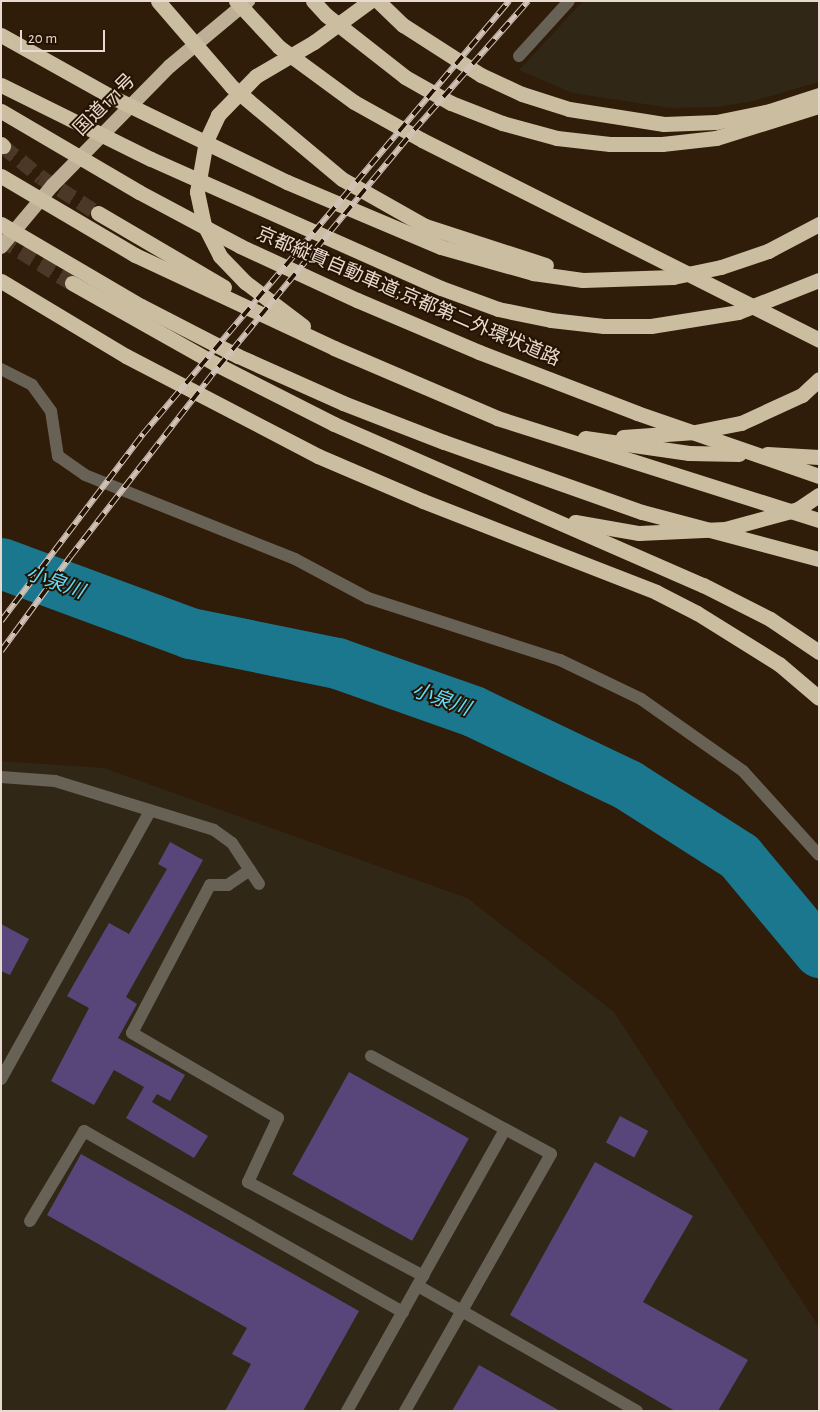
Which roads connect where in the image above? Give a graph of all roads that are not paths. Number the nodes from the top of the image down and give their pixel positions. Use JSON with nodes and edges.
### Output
{"nodes":[{"id":1,"x":158,"y":1,"type":"edge"},
{"id":2,"x":236,"y":1,"type":"edge"},
{"id":3,"x":248,"y":1,"type":"edge"},
{"id":4,"x":313,"y":1,"type":"edge"},
{"id":5,"x":370,"y":1,"type":"edge"},
{"id":6,"x":378,"y":1,"type":"edge"},
{"id":7,"x":569,"y":1,"type":"edge"},
{"id":8,"x":1,"y":35,"type":"edge"},
{"id":9,"x":519,"y":56,"type":"dead end"},
{"id":10,"x":1,"y":85,"type":"edge"},
{"id":11,"x":819,"y":95,"type":"edge"},
{"id":12,"x":819,"y":106,"type":"edge"},
{"id":13,"x":1,"y":111,"type":"edge"},
{"id":14,"x":1,"y":176,"type":"edge"},
{"id":15,"x":98,"y":213,"type":"tunnel mouth"},
{"id":16,"x":1,"y":224,"type":"edge"},
{"id":17,"x":819,"y":224,"type":"edge"},
{"id":18,"x":1,"y":247,"type":"edge"},
{"id":19,"x":819,"y":280,"type":"edge"},
{"id":20,"x":1,"y":281,"type":"edge"},
{"id":21,"x":634,"y":281,"type":"junction"},
{"id":22,"x":72,"y":283,"type":"tunnel mouth"},
{"id":23,"x":819,"y":340,"type":"edge"},
{"id":24,"x":350,"y":362,"type":"junction"},
{"id":25,"x":1,"y":369,"type":"edge"},
{"id":26,"x":819,"y":379,"type":"edge"},
{"id":27,"x":591,"y":440,"type":"junction"},
{"id":28,"x":819,"y":457,"type":"edge"},
{"id":29,"x":819,"y":476,"type":"edge"},
{"id":30,"x":819,"y":495,"type":"edge"},
{"id":31,"x":530,"y":510,"type":"junction"},
{"id":32,"x":819,"y":520,"type":"edge"},
{"id":33,"x":819,"y":559,"type":"edge"},
{"id":34,"x":819,"y":652,"type":"edge"},
{"id":35,"x":819,"y":698,"type":"edge"},
{"id":36,"x":1,"y":777,"type":"edge"},
{"id":37,"x":150,"y":811,"type":"junction"},
{"id":38,"x":819,"y":855,"type":"edge"},
{"id":39,"x":250,"y":870,"type":"junction"},
{"id":40,"x":259,"y":884,"type":"dead end"},
{"id":41,"x":371,"y":1056,"type":"dead end"},
{"id":42,"x":1,"y":1079,"type":"edge"},
{"id":43,"x":505,"y":1129,"type":"junction"},
{"id":44,"x":30,"y":1221,"type":"dead end"},
{"id":45,"x":420,"y":1281,"type":"junction"},
{"id":46,"x":464,"y":1311,"type":"junction"},
{"id":47,"x":403,"y":1312,"type":"junction"},
{"id":48,"x":347,"y":1411,"type":"edge"},
{"id":49,"x":404,"y":1411,"type":"edge"},
{"id":50,"x":637,"y":1411,"type":"edge"}],
"edges":[{"from":1,"to":21,"type":"highway"},
{"from":2,"to":23,"type":"highway"},
{"from":3,"to":18,"type":"highway","name":"国道171号"},
{"from":4,"to":12,"type":"highway"},
{"from":5,"to":24,"type":"highway"},
{"from":6,"to":11,"type":"highway"},
{"from":7,"to":9,"type":"street"},
{"from":8,"to":21,"type":"highway"},
{"from":10,"to":19,"type":"highway"},
{"from":13,"to":29,"type":"highway","name":"京都縦貫自動車道;京都第二外環状道路"},
{"from":14,"to":32,"type":"highway"},
{"from":15,"to":24,"type":"highway"},
{"from":16,"to":33,"type":"highway"},
{"from":17,"to":21,"type":"highway"},
{"from":20,"to":35,"type":"highway"},
{"from":22,"to":31,"type":"highway"},
{"from":24,"to":27,"type":"highway"},
{"from":25,"to":38,"type":"street"},
{"from":26,"to":27,"type":"highway"},
{"from":27,"to":28,"type":"highway"},
{"from":30,"to":31,"type":"highway"},
{"from":31,"to":34,"type":"highway"},
{"from":36,"to":37,"type":"street"},
{"from":37,"to":39,"type":"street"},
{"from":37,"to":42,"type":"street"},
{"from":39,"to":40,"type":"street"},
{"from":39,"to":45,"type":"street"},
{"from":41,"to":43,"type":"street"},
{"from":43,"to":45,"type":"street"},
{"from":43,"to":46,"type":"street"},
{"from":44,"to":47,"type":"street"},
{"from":45,"to":46,"type":"street"},
{"from":45,"to":47,"type":"street"},
{"from":46,"to":49,"type":"street"},
{"from":46,"to":50,"type":"street"},
{"from":47,"to":48,"type":"street"}]}
